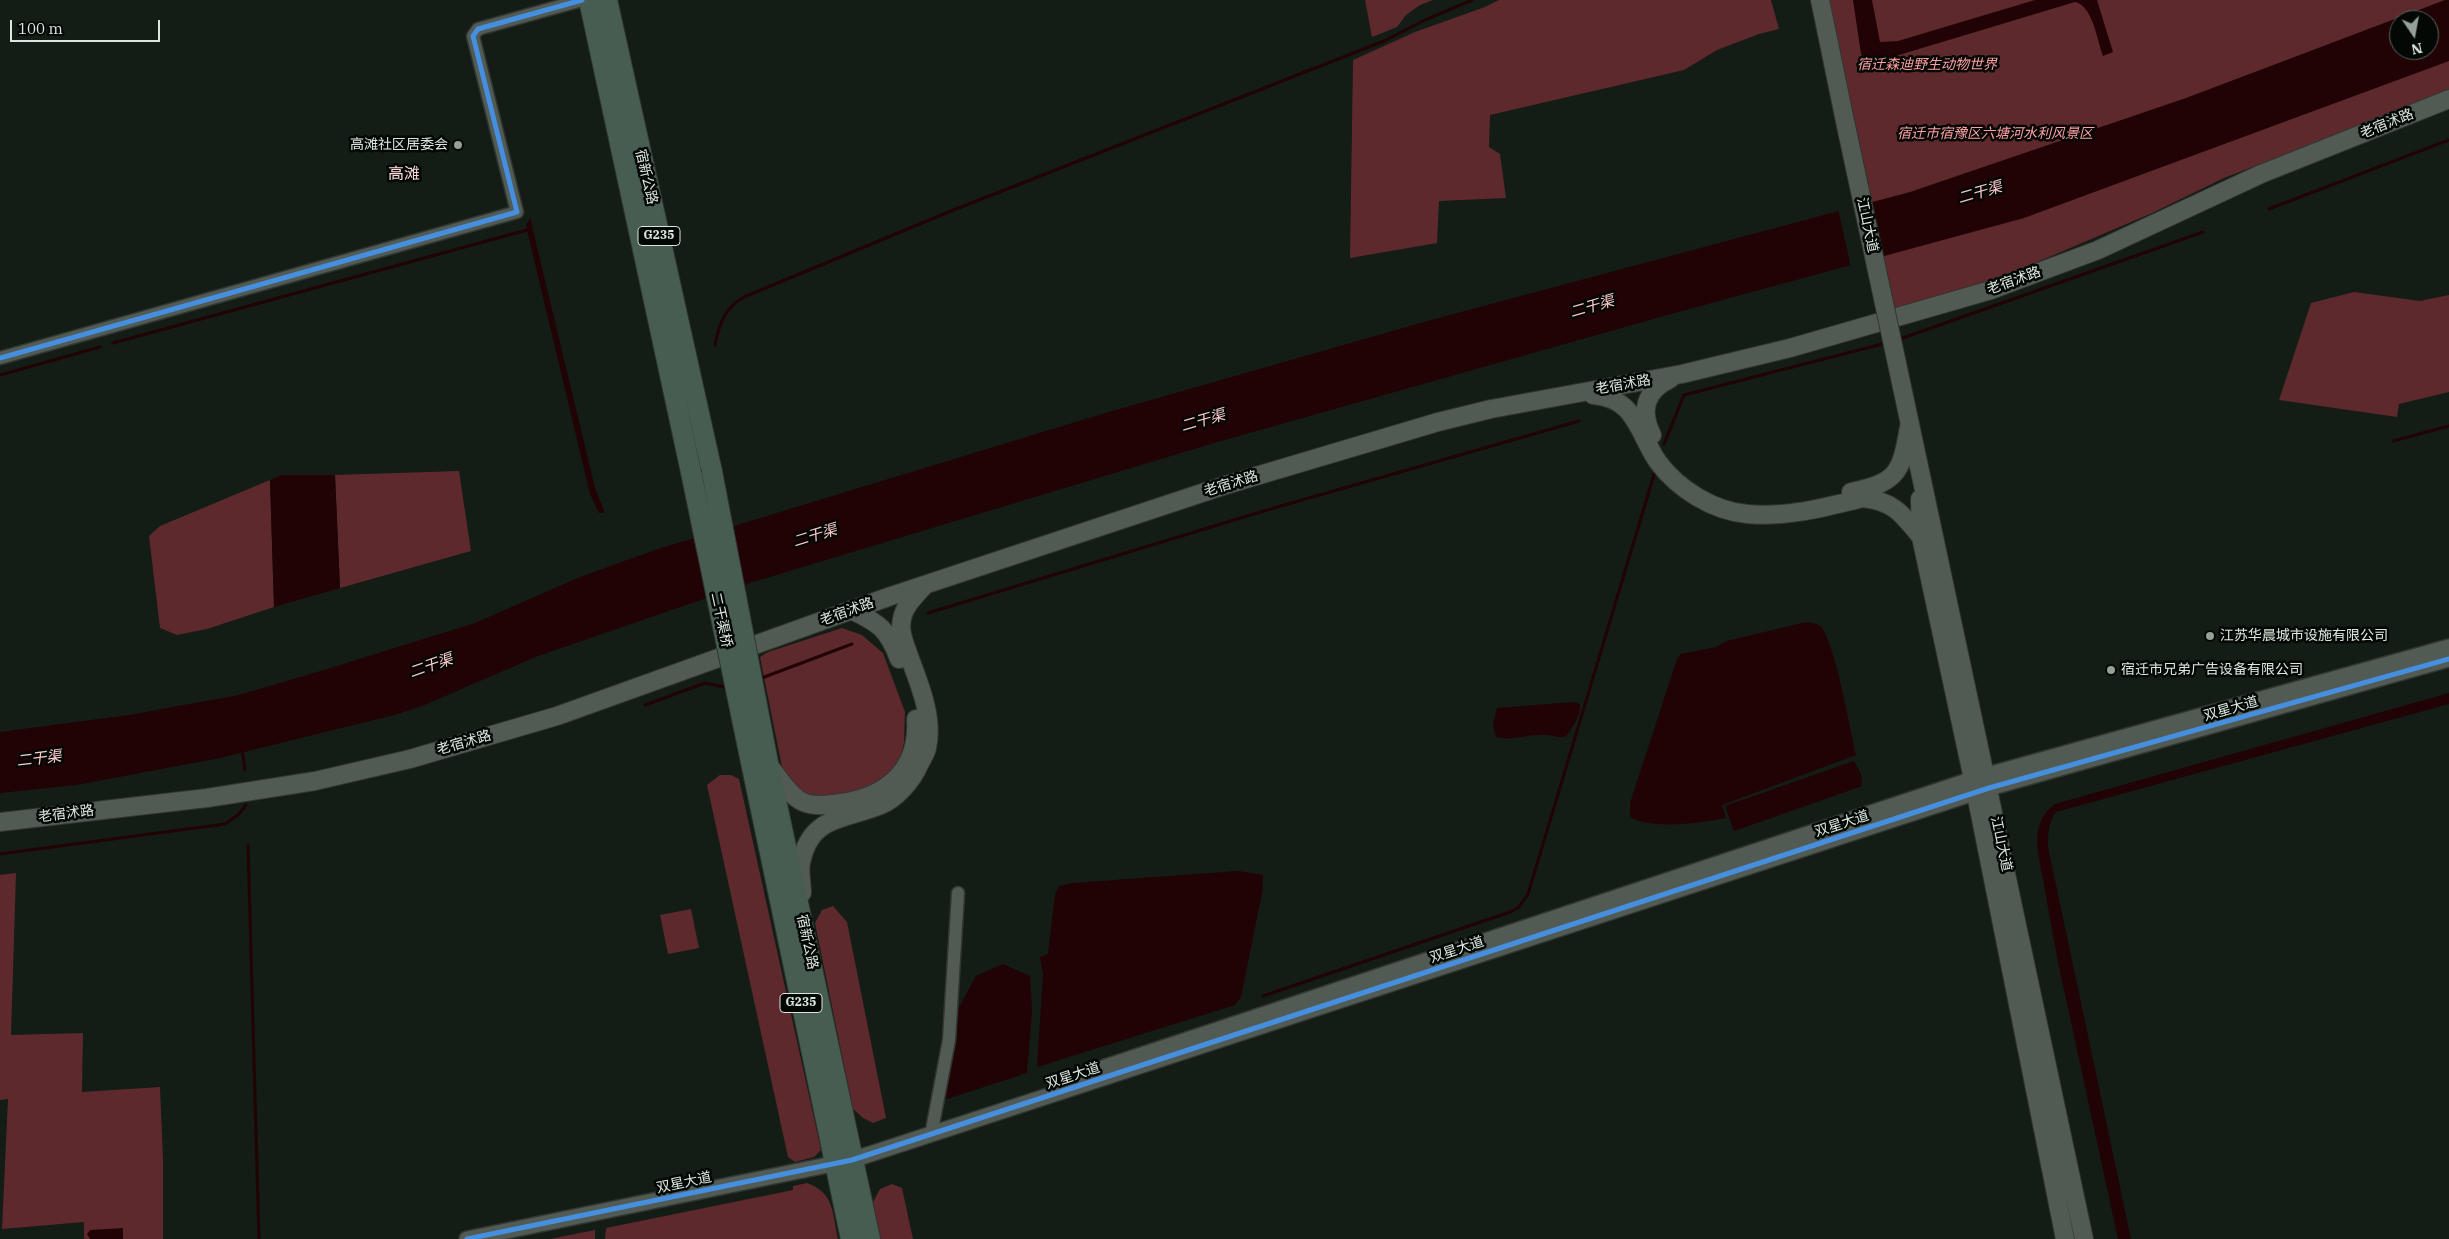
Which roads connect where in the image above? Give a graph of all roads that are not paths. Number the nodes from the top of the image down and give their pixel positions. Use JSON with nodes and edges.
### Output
{"nodes":[{"id":1,"x":582,"y":0,"type":"edge"},
{"id":2,"x":589,"y":0,"type":"edge"},
{"id":3,"x":607,"y":0,"type":"edge"},
{"id":4,"x":1820,"y":0,"type":"edge"},
{"id":5,"x":2449,"y":100,"type":"edge"},
{"id":6,"x":0,"y":358,"type":"edge"},
{"id":7,"x":1682,"y":374,"type":"junction"},
{"id":8,"x":1608,"y":388,"type":"junction"},
{"id":9,"x":1560,"y":395,"type":"junction"},
{"id":10,"x":1910,"y":419,"type":"junction"},
{"id":11,"x":1646,"y":423,"type":"junction"},
{"id":12,"x":1918,"y":450,"type":"junction"},
{"id":13,"x":691,"y":472,"type":"joint"},
{"id":14,"x":712,"y":472,"type":"joint"},
{"id":15,"x":1921,"y":538,"type":"junction"},
{"id":16,"x":926,"y":584,"type":"junction"},
{"id":17,"x":851,"y":610,"type":"junction"},
{"id":18,"x":2449,"y":647,"type":"edge"},
{"id":19,"x":2449,"y":659,"type":"edge"},
{"id":20,"x":763,"y":765,"type":"junction"},
{"id":21,"x":1981,"y":783,"type":"junction"},
{"id":22,"x":0,"y":822,"type":"edge"},
{"id":23,"x":958,"y":893,"type":"dead end"},
{"id":24,"x":803,"y":923,"type":"junction"},
{"id":25,"x":932,"y":1129,"type":"junction"},
{"id":26,"x":842,"y":1157,"type":"junction"},
{"id":27,"x":467,"y":1239,"type":"edge"},
{"id":28,"x":851,"y":1239,"type":"edge"},
{"id":29,"x":870,"y":1239,"type":"edge"},
{"id":30,"x":2065,"y":1239,"type":"edge"},
{"id":31,"x":2084,"y":1239,"type":"edge"}],
"edges":[{"from":1,"to":6,"type":"street"},
{"from":2,"to":13,"type":"highway","name":"宿新公路","number":"G235"},
{"from":3,"to":14,"type":"highway","name":"宿新公路","number":"G235"},
{"from":4,"to":10,"type":"main road","name":"江山大道","bridge":true},
{"from":5,"to":7,"type":"main road","name":"老宿沭路"},
{"from":7,"to":8,"type":"main road","name":"老宿沭路"},
{"from":7,"to":11,"type":"main road"},
{"from":8,"to":9,"type":"main road","name":"老宿沭路"},
{"from":8,"to":11,"type":"main road"},
{"from":9,"to":15,"type":"main road"},
{"from":9,"to":16,"type":"main road","name":"老宿沭路"},
{"from":10,"to":11,"type":"main road"},
{"from":10,"to":12,"type":"main road","name":"江山大道"},
{"from":12,"to":15,"type":"main road","name":"江山大道"},
{"from":12,"to":21,"type":"main road","name":"江山大道"},
{"from":13,"to":20,"type":"highway","name":"二干渠桥","number":"G235","bridge":true},
{"from":14,"to":20,"type":"highway","name":"二干渠桥","number":"G235","bridge":true},
{"from":15,"to":21,"type":"main road","name":"江山大道"},
{"from":16,"to":17,"type":"main road","name":"老宿沭路"},
{"from":16,"to":24,"type":"main road"},
{"from":17,"to":20,"type":"main road"},
{"from":17,"to":22,"type":"main road","name":"老宿沭路"},
{"from":18,"to":21,"type":"street","name":"双星大道"},
{"from":19,"to":21,"type":"street","name":"双星大道"},
{"from":20,"to":24,"type":"highway","name":"宿新公路","number":"G235"},
{"from":20,"to":26,"type":"highway","name":"宿新公路","number":"G235"},
{"from":21,"to":25,"type":"street","name":"双星大道"},
{"from":21,"to":30,"type":"main road","name":"江山大道"},
{"from":21,"to":31,"type":"main road","name":"江山大道"},
{"from":23,"to":25,"type":"street"},
{"from":24,"to":26,"type":"highway","name":"宿新公路","number":"G235"},
{"from":25,"to":26,"type":"street","name":"双星大道"},
{"from":26,"to":27,"type":"street","name":"双星大道"},
{"from":26,"to":28,"type":"highway","name":"宿新公路","number":"G235"},
{"from":26,"to":29,"type":"highway","name":"宿新公路","number":"G235"}]}
